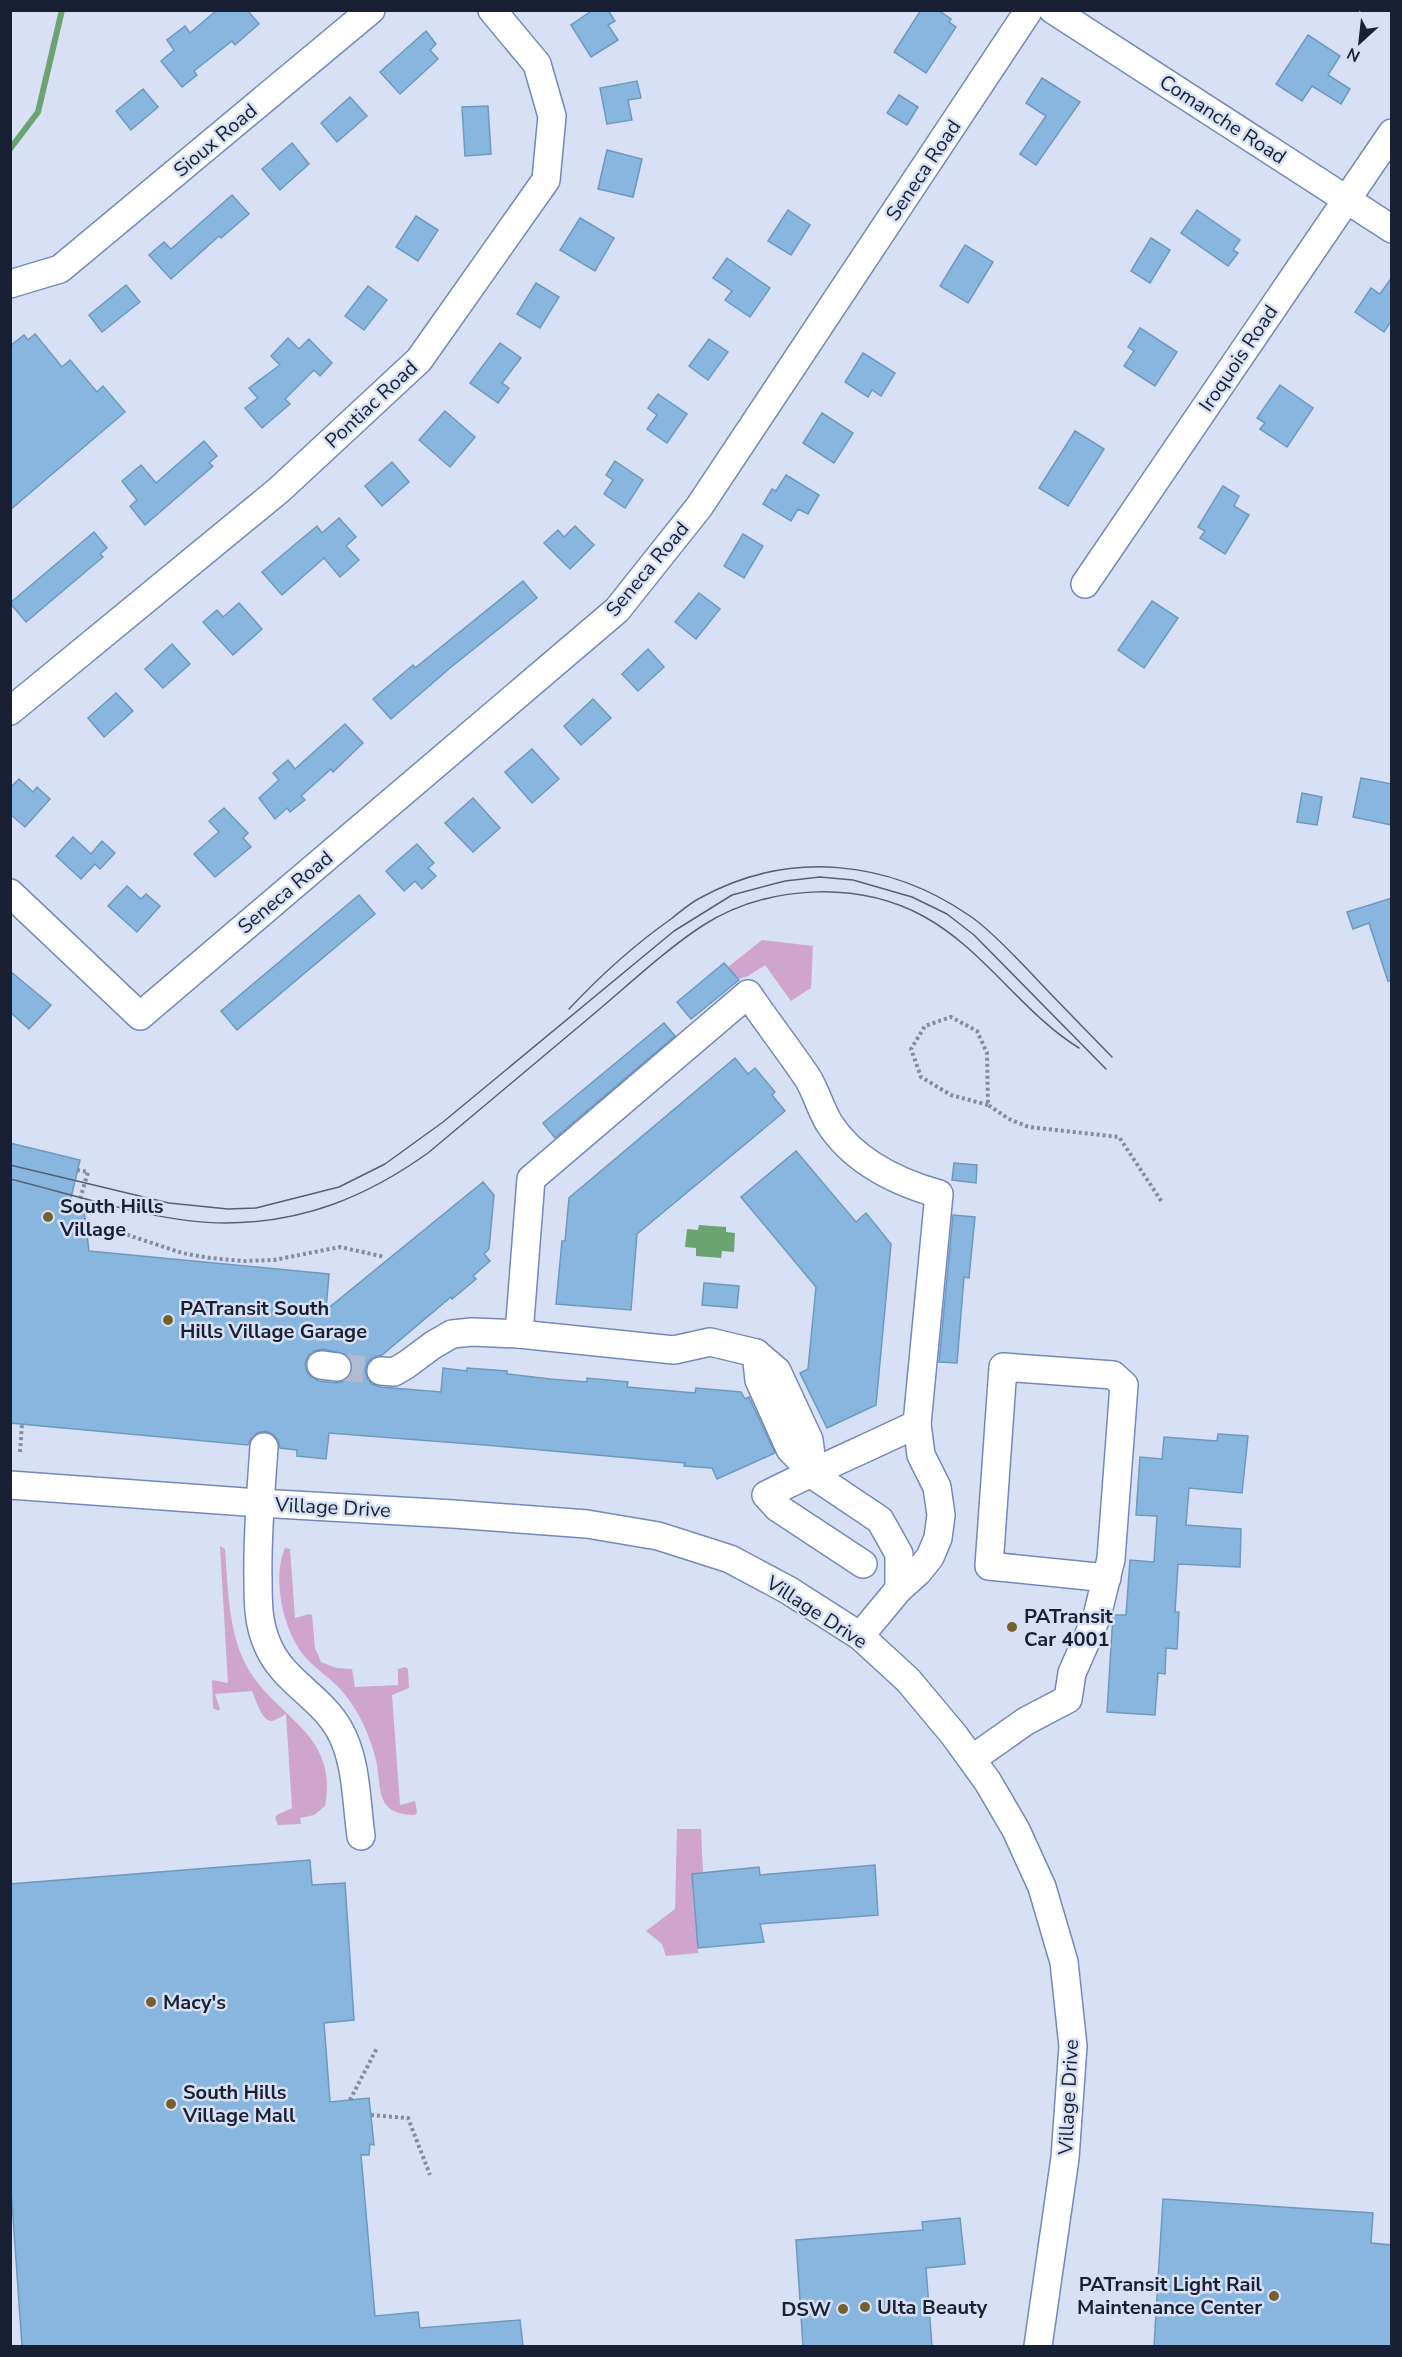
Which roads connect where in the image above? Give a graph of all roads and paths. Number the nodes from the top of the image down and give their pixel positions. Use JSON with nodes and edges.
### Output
{"nodes":[{"id":1,"x":371,"y":10,"type":"edge"},
{"id":2,"x":492,"y":10,"type":"edge"},
{"id":3,"x":1029,"y":10,"type":"edge"},
{"id":4,"x":1053,"y":10,"type":"edge"},
{"id":5,"x":1392,"y":133,"type":"edge"},
{"id":6,"x":1347,"y":199,"type":"junction"},
{"id":7,"x":1392,"y":229,"type":"edge"},
{"id":8,"x":10,"y":284,"type":"edge"},
{"id":9,"x":1085,"y":584,"type":"dead end"},
{"id":10,"x":10,"y":711,"type":"edge"},
{"id":11,"x":10,"y":893,"type":"edge"},
{"id":12,"x":988,"y":1105,"type":"junction"},
{"id":13,"x":78,"y":1170,"type":"dead end"},
{"id":14,"x":1162,"y":1202,"type":"dead end"},
{"id":15,"x":78,"y":1206,"type":"dead end"},
{"id":16,"x":86,"y":1226,"type":"dead end"},
{"id":17,"x":385,"y":1257,"type":"dead end"},
{"id":18,"x":519,"y":1334,"type":"junction"},
{"id":19,"x":381,"y":1371,"type":"tunnel mouth"},
{"id":20,"x":22,"y":1424,"type":"dead end"},
{"id":21,"x":917,"y":1424,"type":"junction"},
{"id":22,"x":264,"y":1447,"type":"dead end"},
{"id":23,"x":20,"y":1452,"type":"dead end"},
{"id":24,"x":813,"y":1471,"type":"junction"},
{"id":25,"x":10,"y":1485,"type":"edge"},
{"id":26,"x":259,"y":1503,"type":"junction"},
{"id":27,"x":863,"y":1564,"type":"dead end"},
{"id":28,"x":1107,"y":1578,"type":"junction"},
{"id":29,"x":899,"y":1589,"type":"junction"},
{"id":30,"x":860,"y":1636,"type":"junction"},
{"id":31,"x":972,"y":1759,"type":"junction"},
{"id":32,"x":361,"y":1836,"type":"dead end"},
{"id":33,"x":377,"y":2048,"type":"dead end"},
{"id":34,"x":350,"y":2100,"type":"dead end"},
{"id":35,"x":371,"y":2115,"type":"dead end"},
{"id":36,"x":430,"y":2175,"type":"dead end"},
{"id":37,"x":1038,"y":2346,"type":"edge"}],
"edges":[{"from":1,"to":8,"type":"street","name":"Sioux Road"},
{"from":2,"to":10,"type":"street","name":"Pontiac Road"},
{"from":3,"to":11,"type":"street","name":"Seneca Road"},
{"from":4,"to":6,"type":"street","name":"Comanche Road"},
{"from":5,"to":6,"type":"street","name":"Iroquois Road"},
{"from":6,"to":7,"type":"street","name":"Comanche Road"},
{"from":6,"to":9,"type":"street","name":"Iroquois Road"},
{"from":12,"to":12,"type":"path"},
{"from":12,"to":14,"type":"path"},
{"from":13,"to":15,"type":"path"},
{"from":16,"to":17,"type":"path"},
{"from":18,"to":19,"type":"street"},
{"from":18,"to":21,"type":"street"},
{"from":18,"to":24,"type":"street"},
{"from":20,"to":23,"type":"path"},
{"from":21,"to":24,"type":"street"},
{"from":21,"to":29,"type":"street"},
{"from":22,"to":26,"type":"street"},
{"from":24,"to":27,"type":"street"},
{"from":24,"to":29,"type":"street"},
{"from":25,"to":26,"type":"street","name":"Village Drive"},
{"from":26,"to":30,"type":"street","name":"Village Drive"},
{"from":26,"to":32,"type":"street"},
{"from":28,"to":28,"type":"street"},
{"from":28,"to":31,"type":"street"},
{"from":29,"to":30,"type":"street"},
{"from":30,"to":31,"type":"street","name":"Village Drive"},
{"from":31,"to":37,"type":"street","name":"Village Drive"},
{"from":33,"to":34,"type":"path"},
{"from":35,"to":36,"type":"path"}]}
